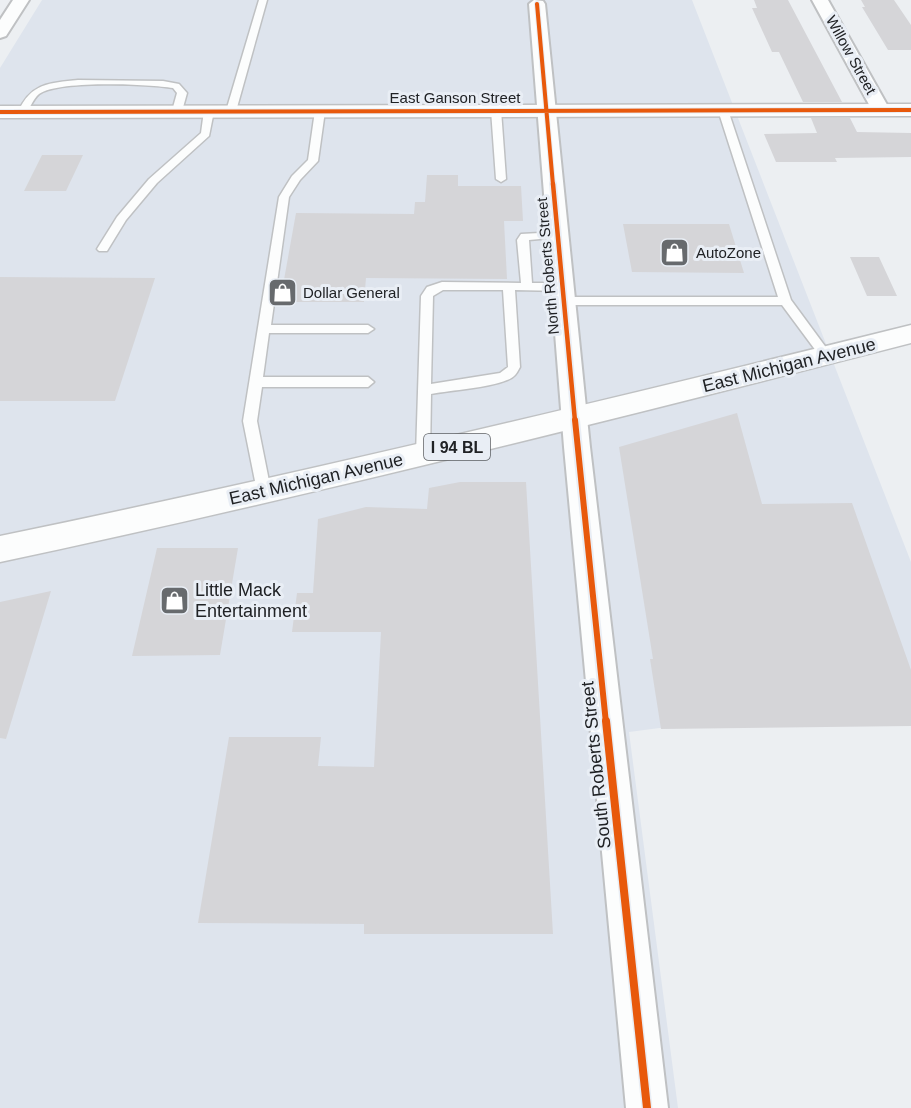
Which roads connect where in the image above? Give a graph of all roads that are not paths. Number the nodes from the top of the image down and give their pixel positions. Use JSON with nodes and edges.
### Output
{"nodes":[{"id":1,"x":21,"y":0,"type":"edge"},
{"id":2,"x":263,"y":0,"type":"edge"},
{"id":3,"x":820,"y":0,"type":"edge"},
{"id":4,"x":537,"y":4,"type":"dead end"},
{"id":5,"x":0,"y":33,"type":"edge"},
{"id":6,"x":496,"y":110,"type":"junction"},
{"id":7,"x":546,"y":110,"type":"junction"},
{"id":8,"x":723,"y":110,"type":"junction"},
{"id":9,"x":881,"y":110,"type":"junction"},
{"id":10,"x":911,"y":110,"type":"edge"},
{"id":11,"x":209,"y":111,"type":"junction"},
{"id":12,"x":231,"y":111,"type":"junction"},
{"id":13,"x":320,"y":111,"type":"junction"},
{"id":14,"x":0,"y":112,"type":"edge"},
{"id":15,"x":501,"y":179,"type":"dead end"},
{"id":16,"x":558,"y":235,"type":"junction"},
{"id":17,"x":103,"y":249,"type":"dead end"},
{"id":18,"x":509,"y":286,"type":"junction"},
{"id":19,"x":527,"y":286,"type":"junction"},
{"id":20,"x":563,"y":294,"type":"junction"},
{"id":21,"x":785,"y":301,"type":"junction"},
{"id":22,"x":264,"y":330,"type":"junction"},
{"id":23,"x":368,"y":330,"type":"dead end"},
{"id":24,"x":911,"y":334,"type":"edge"},
{"id":25,"x":826,"y":356,"type":"junction"},
{"id":26,"x":256,"y":382,"type":"junction"},
{"id":27,"x":368,"y":382,"type":"dead end"},
{"id":28,"x":425,"y":390,"type":"junction"},
{"id":29,"x":574,"y":420,"type":"junction"},
{"id":30,"x":423,"y":455,"type":"junction"},
{"id":31,"x":264,"y":491,"type":"junction"},
{"id":32,"x":0,"y":549,"type":"edge"},
{"id":33,"x":647,"y":1108,"type":"edge"}],
"edges":[{"from":1,"to":5,"type":"street"},
{"from":2,"to":12,"type":"lane"},
{"from":3,"to":9,"type":"street","name":"Willow Street"},
{"from":4,"to":7,"type":"street","name":"North Roberts Street"},
{"from":6,"to":7,"type":"street","name":"East Ganson Street"},
{"from":6,"to":13,"type":"street","name":"East Ganson Street"},
{"from":6,"to":15,"type":"lane"},
{"from":7,"to":8,"type":"street","name":"East Ganson Street"},
{"from":7,"to":16,"type":"street","name":"North Roberts Street"},
{"from":8,"to":9,"type":"street","name":"East Ganson Street"},
{"from":8,"to":21,"type":"lane"},
{"from":9,"to":10,"type":"street","name":"East Ganson Street"},
{"from":11,"to":12,"type":"street","name":"East Ganson Street"},
{"from":11,"to":14,"type":"street","name":"East Ganson Street"},
{"from":11,"to":17,"type":"lane"},
{"from":12,"to":13,"type":"street","name":"East Ganson Street"},
{"from":13,"to":22,"type":"lane"},
{"from":16,"to":19,"type":"lane"},
{"from":16,"to":20,"type":"street","name":"North Roberts Street"},
{"from":18,"to":19,"type":"lane"},
{"from":18,"to":28,"type":"lane"},
{"from":18,"to":28,"type":"lane"},
{"from":19,"to":20,"type":"lane"},
{"from":20,"to":21,"type":"lane"},
{"from":20,"to":29,"type":"street","name":"North Roberts Street"},
{"from":21,"to":25,"type":"lane"},
{"from":22,"to":23,"type":"lane"},
{"from":22,"to":26,"type":"lane"},
{"from":24,"to":25,"type":"street","name":"East Michigan Avenue","number":"I 94 BL"},
{"from":25,"to":29,"type":"street","name":"East Michigan Avenue","number":"I 94 BL"},
{"from":26,"to":27,"type":"lane"},
{"from":26,"to":31,"type":"lane"},
{"from":28,"to":30,"type":"lane"},
{"from":29,"to":30,"type":"street","name":"East Michigan Avenue","number":"I 94 BL"},
{"from":29,"to":33,"type":"street","name":"South Roberts Street"},
{"from":30,"to":31,"type":"street","name":"East Michigan Avenue","number":"I 94 BL"},
{"from":31,"to":32,"type":"street","name":"East Michigan Avenue","number":"I 94 BL"}]}
